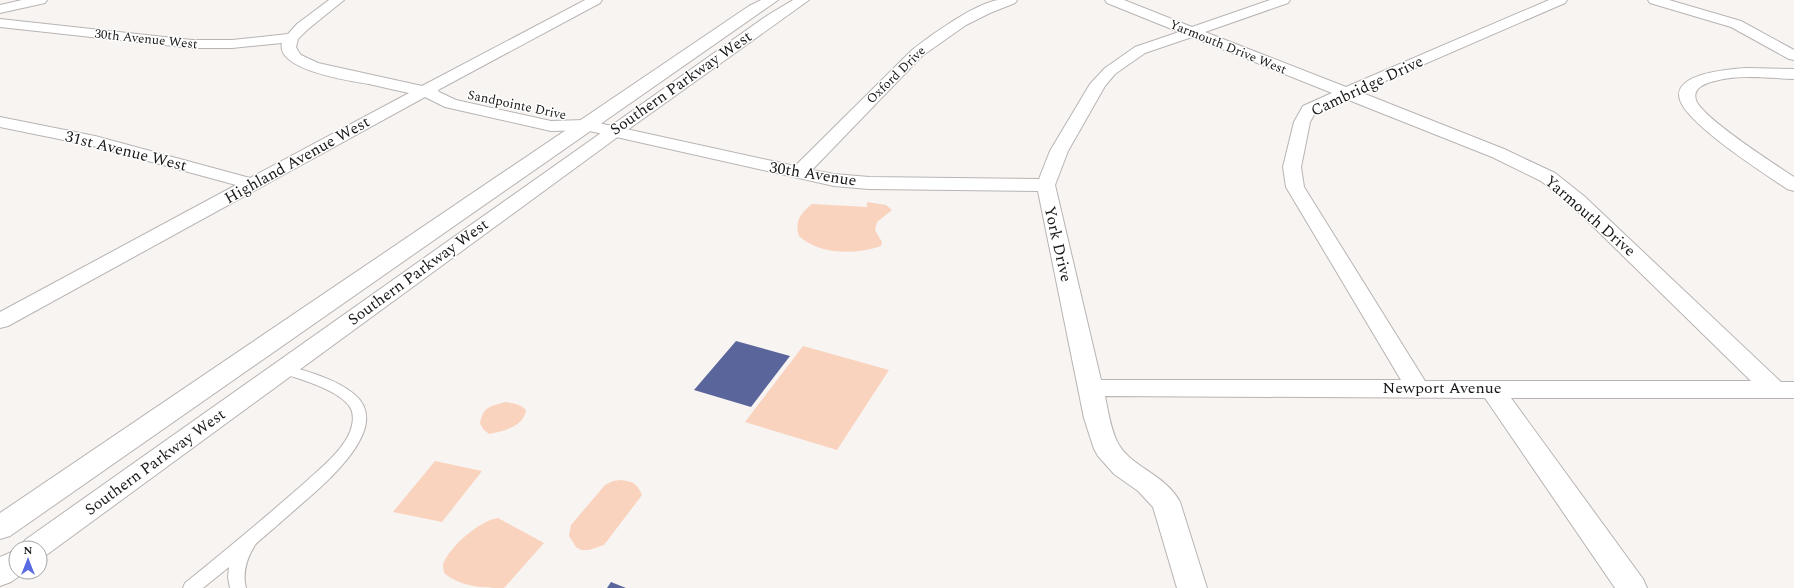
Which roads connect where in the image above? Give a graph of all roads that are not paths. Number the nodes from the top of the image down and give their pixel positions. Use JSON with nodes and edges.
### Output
{"nodes":[{"id":1,"x":40,"y":0,"type":"edge"},
{"id":2,"x":337,"y":0,"type":"edge"},
{"id":3,"x":595,"y":0,"type":"edge"},
{"id":4,"x":771,"y":0,"type":"edge"},
{"id":5,"x":802,"y":0,"type":"edge"},
{"id":6,"x":1010,"y":0,"type":"edge"},
{"id":7,"x":1112,"y":0,"type":"edge"},
{"id":8,"x":1283,"y":0,"type":"edge"},
{"id":9,"x":1560,"y":0,"type":"edge"},
{"id":10,"x":1655,"y":0,"type":"edge"},
{"id":11,"x":0,"y":9,"type":"edge"},
{"id":12,"x":0,"y":23,"type":"edge"},
{"id":13,"x":1192,"y":32,"type":"junction"},
{"id":14,"x":292,"y":38,"type":"junction"},
{"id":15,"x":1794,"y":56,"type":"edge"},
{"id":16,"x":1794,"y":74,"type":"edge"},
{"id":17,"x":424,"y":91,"type":"junction"},
{"id":18,"x":1345,"y":93,"type":"junction"},
{"id":19,"x":0,"y":122,"type":"edge"},
{"id":20,"x":585,"y":125,"type":"junction"},
{"id":21,"x":613,"y":132,"type":"junction"},
{"id":22,"x":798,"y":173,"type":"junction"},
{"id":23,"x":252,"y":184,"type":"junction"},
{"id":24,"x":1046,"y":185,"type":"junction"},
{"id":25,"x":1794,"y":185,"type":"edge"},
{"id":26,"x":0,"y":321,"type":"edge"},
{"id":27,"x":284,"y":368,"type":"junction"},
{"id":28,"x":1091,"y":388,"type":"junction"},
{"id":29,"x":1491,"y":388,"type":"junction"},
{"id":30,"x":1418,"y":389,"type":"junction"},
{"id":31,"x":1784,"y":390,"type":"edge"},
{"id":32,"x":0,"y":528,"type":"edge"},
{"id":33,"x":259,"y":533,"type":"junction"},
{"id":34,"x":46,"y":540,"type":"edge"},
{"id":35,"x":191,"y":588,"type":"edge"},
{"id":36,"x":238,"y":588,"type":"edge"},
{"id":37,"x":1192,"y":588,"type":"edge"},
{"id":38,"x":1632,"y":588,"type":"edge"}],
"edges":[{"from":1,"to":11,"type":"street"},
{"from":2,"to":14,"type":"street"},
{"from":3,"to":17,"type":"street","name":"Highland Avenue West"},
{"from":4,"to":20,"type":"street","name":"Southern Parkway West"},
{"from":5,"to":21,"type":"street","name":"Southern Parkway West"},
{"from":6,"to":22,"type":"street","name":"Oxford Drive"},
{"from":7,"to":13,"type":"street","name":"Yarmouth Drive West"},
{"from":8,"to":13,"type":"street","name":"York Drive"},
{"from":9,"to":18,"type":"street","name":"Cambridge Drive"},
{"from":10,"to":15,"type":"street"},
{"from":12,"to":14,"type":"street","name":"30th Avenue West"},
{"from":13,"to":18,"type":"street","name":"Yarmouth Drive West"},
{"from":13,"to":24,"type":"street","name":"York Drive"},
{"from":14,"to":17,"type":"street","name":"Sandpointe Drive"},
{"from":16,"to":25,"type":"street"},
{"from":17,"to":20,"type":"street","name":"Sandpointe Drive"},
{"from":17,"to":23,"type":"street","name":"Highland Avenue West"},
{"from":18,"to":30,"type":"street","name":"Cambridge Drive"},
{"from":18,"to":31,"type":"street","name":"Yarmouth Drive"},
{"from":19,"to":23,"type":"street","name":"31st Avenue West"},
{"from":20,"to":21,"type":"street","name":"30th Avenue"},
{"from":20,"to":32,"type":"street","name":"Southern Parkway West"},
{"from":21,"to":22,"type":"street","name":"30th Avenue"},
{"from":21,"to":27,"type":"street","name":"Southern Parkway West"},
{"from":22,"to":24,"type":"street","name":"30th Avenue"},
{"from":23,"to":26,"type":"street","name":"Highland Avenue West"},
{"from":24,"to":28,"type":"street","name":"York Drive"},
{"from":27,"to":33,"type":"lane"},
{"from":27,"to":34,"type":"street","name":"Southern Parkway West"},
{"from":28,"to":30,"type":"street","name":"Newport Avenue"},
{"from":28,"to":37,"type":"street","name":"York Drive"},
{"from":29,"to":30,"type":"street","name":"Newport Avenue"},
{"from":29,"to":31,"type":"street","name":"Newport Avenue"},
{"from":29,"to":38,"type":"street"},
{"from":33,"to":35,"type":"lane"},
{"from":33,"to":36,"type":"lane"}]}
